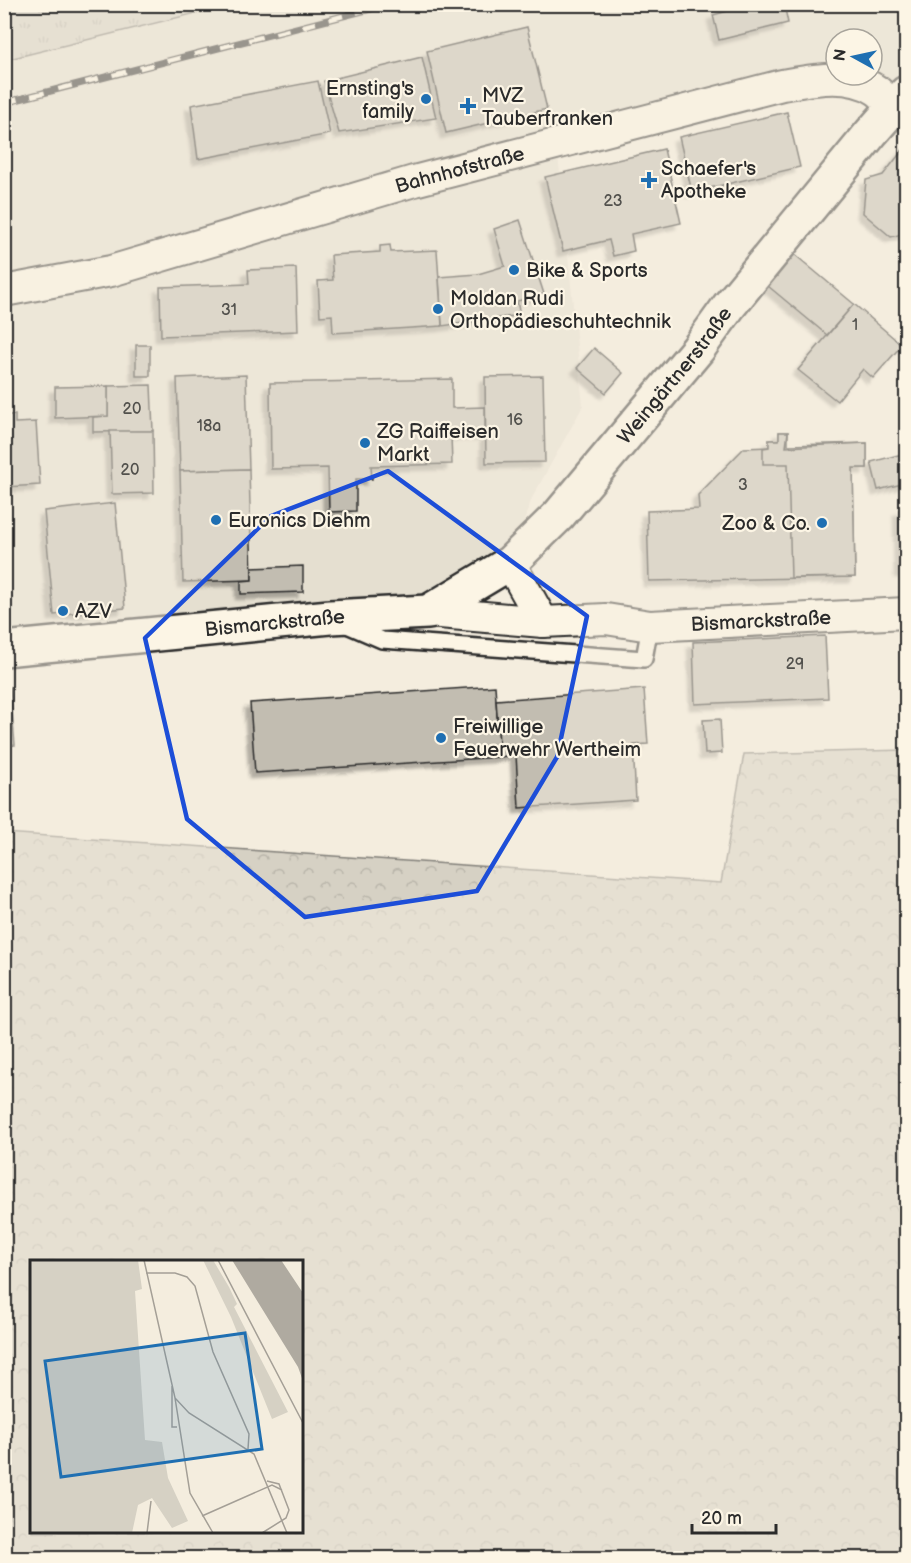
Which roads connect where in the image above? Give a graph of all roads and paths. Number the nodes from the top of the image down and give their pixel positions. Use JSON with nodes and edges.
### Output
{"nodes":[{"id":1,"x":900,"y":100,"type":"edge"},
{"id":2,"x":4,"y":291,"type":"edge"},
{"id":3,"x":510,"y":563,"type":"junction"},
{"id":4,"x":428,"y":612,"type":"junction"},
{"id":5,"x":906,"y":613,"type":"edge"},
{"id":6,"x":330,"y":617,"type":"junction"},
{"id":7,"x":543,"y":622,"type":"junction"},
{"id":8,"x":650,"y":626,"type":"junction"},
{"id":9,"x":4,"y":649,"type":"edge"}],
"edges":[{"from":1,"to":2,"type":"street","name":"Bahnhofstraße"},
{"from":1,"to":3,"type":"main road","name":"Weingärtnerstraße"},
{"from":3,"to":4,"type":"main road","name":"Weingärtnerstraße"},
{"from":3,"to":7,"type":"street"},
{"from":4,"to":6,"type":"main road","name":"Bismarckstraße"},
{"from":4,"to":7,"type":"street","name":"Bismarckstraße"},
{"from":5,"to":8,"type":"street","name":"Bismarckstraße"},
{"from":6,"to":8,"type":"lane"},
{"from":6,"to":9,"type":"main road","name":"Bismarckstraße"},
{"from":7,"to":8,"type":"street","name":"Bismarckstraße"}]}
